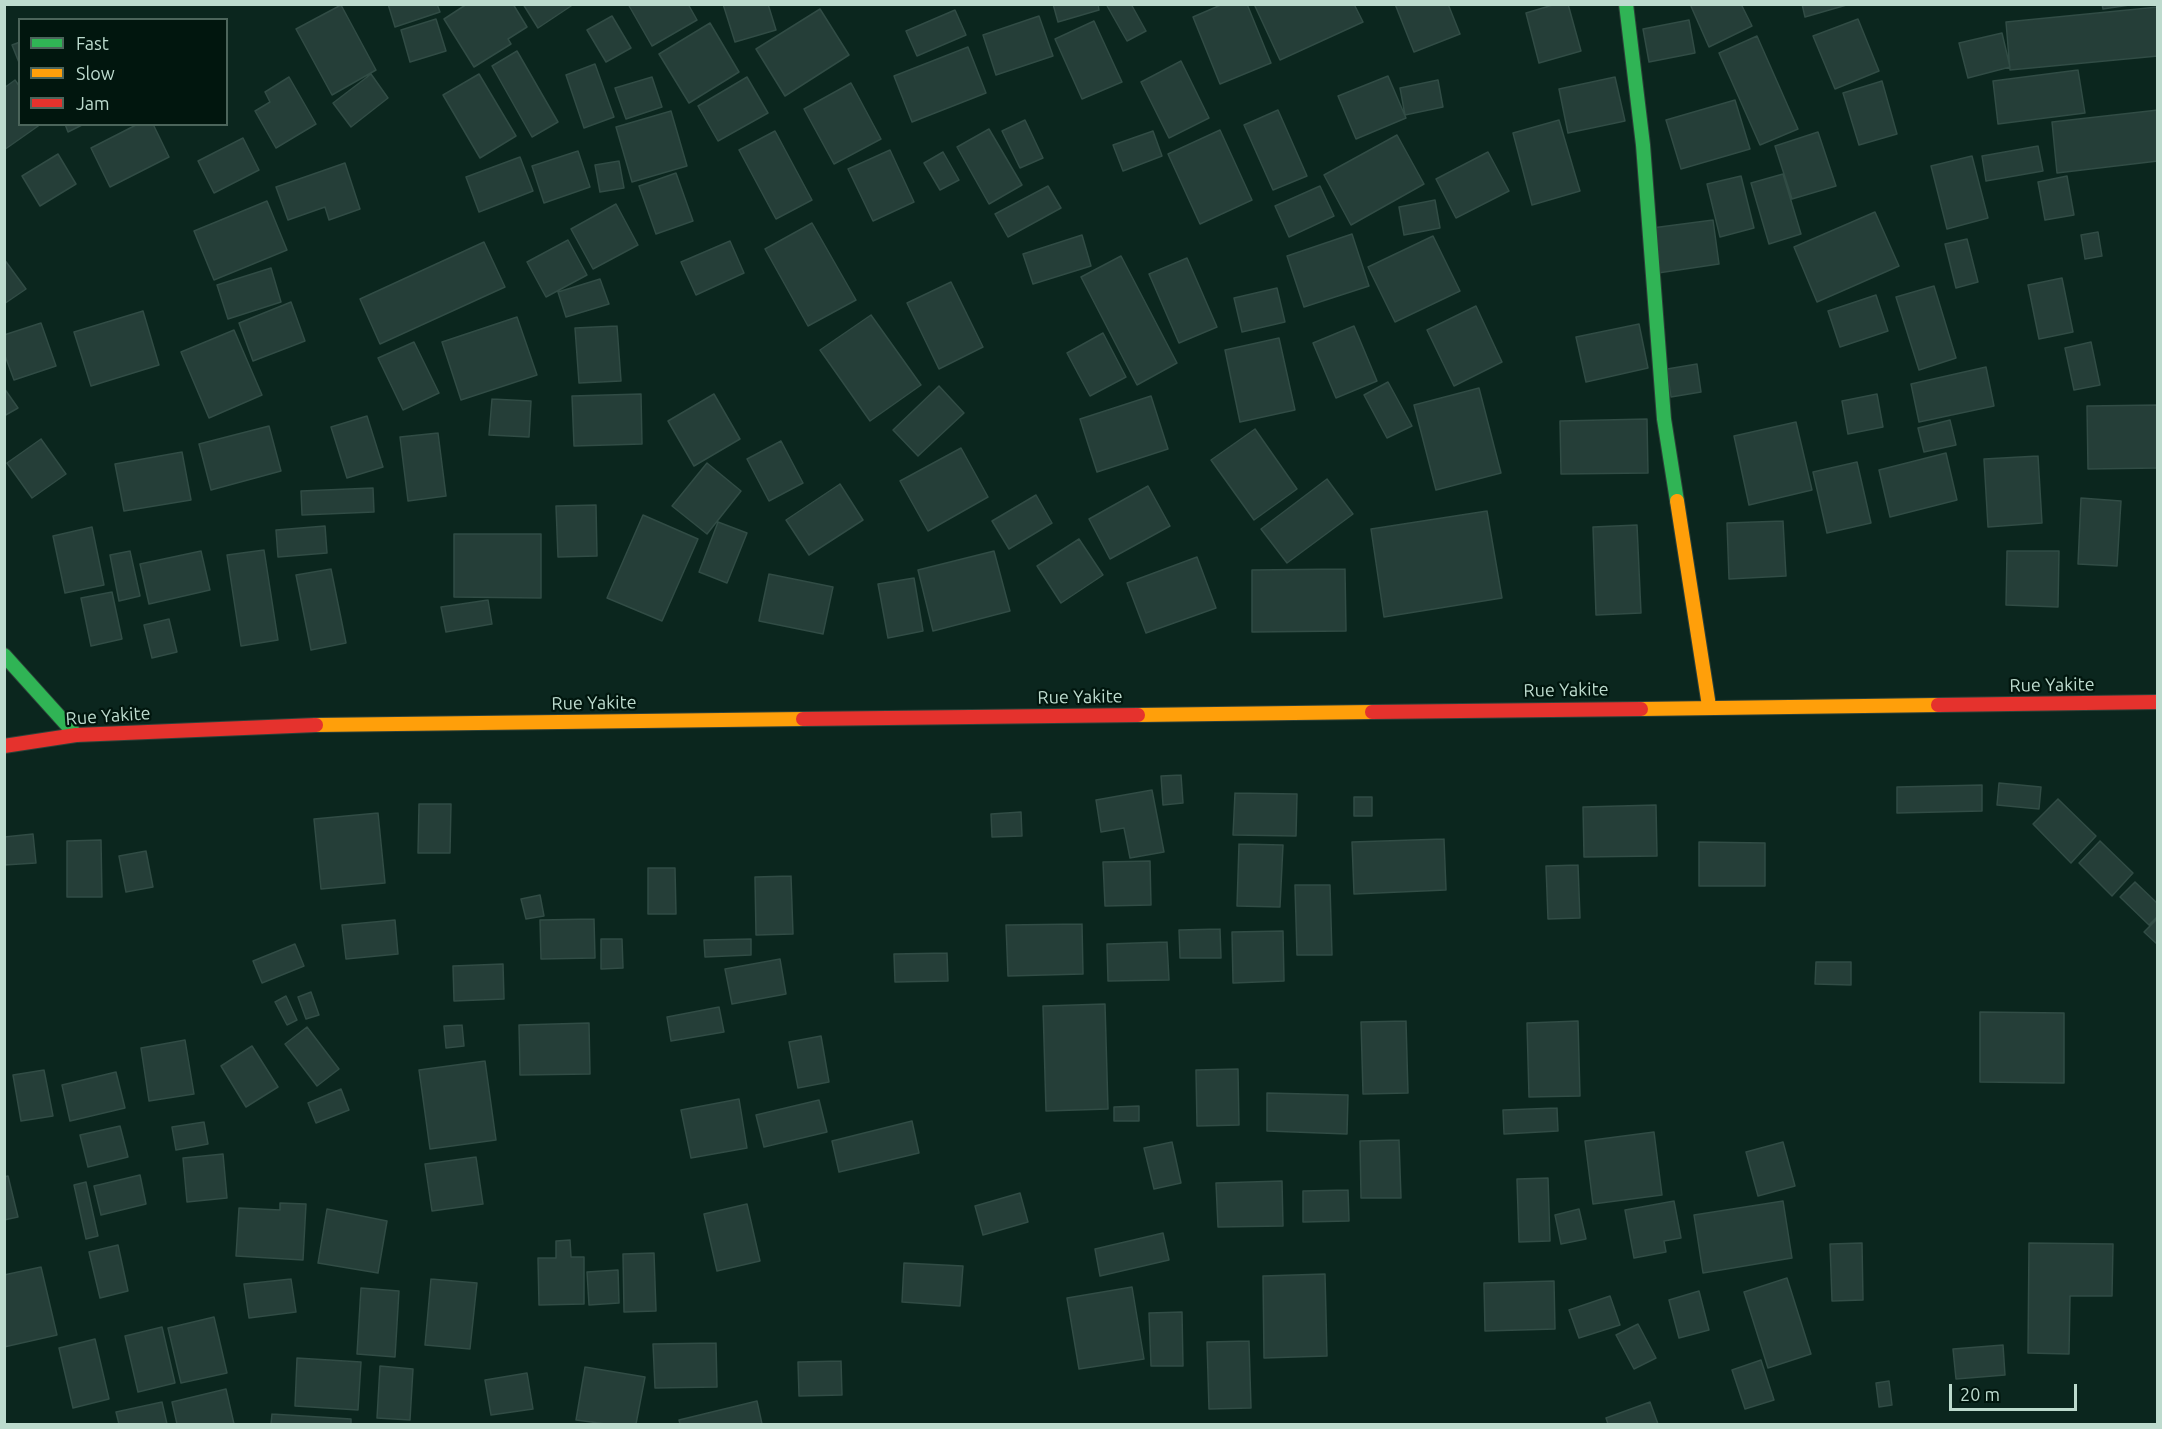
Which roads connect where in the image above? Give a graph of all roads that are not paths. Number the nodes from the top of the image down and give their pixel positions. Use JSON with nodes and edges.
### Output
{"nodes":[{"id":1,"x":1626,"y":4,"type":"edge"},
{"id":2,"x":4,"y":655,"type":"edge"},
{"id":3,"x":2157,"y":702,"type":"edge"},
{"id":4,"x":1709,"y":706,"type":"junction"},
{"id":5,"x":76,"y":735,"type":"junction"},
{"id":6,"x":4,"y":746,"type":"edge"}],
"edges":[{"from":1,"to":4,"type":"main road"},
{"from":2,"to":5,"type":"main road"},
{"from":3,"to":4,"type":"main road","name":"Rue Yakite"},
{"from":4,"to":5,"type":"main road","name":"Rue Yakite"},
{"from":5,"to":6,"type":"main road","name":"Rue Yakite"}]}
